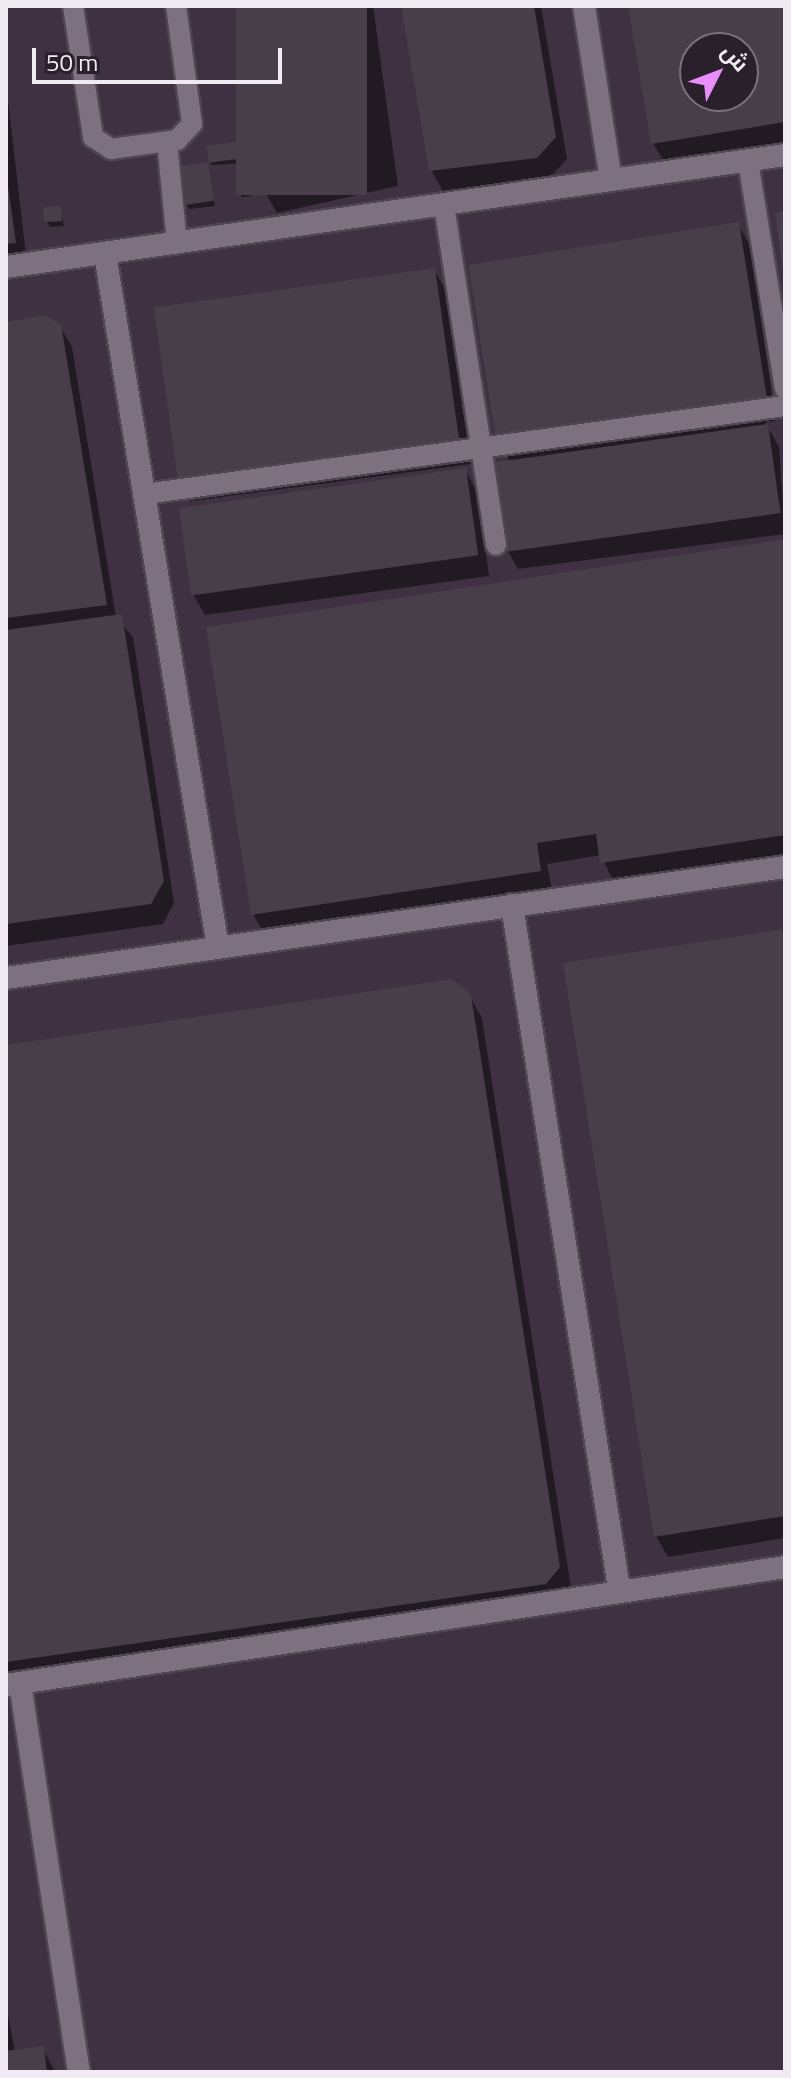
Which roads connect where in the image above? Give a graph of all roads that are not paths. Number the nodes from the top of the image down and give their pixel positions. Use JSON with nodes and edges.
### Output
{"nodes":[{"id":1,"x":73,"y":6,"type":"edge"},
{"id":2,"x":176,"y":6,"type":"edge"},
{"id":3,"x":584,"y":6,"type":"edge"},
{"id":4,"x":167,"y":142,"type":"junction"},
{"id":5,"x":785,"y":155,"type":"edge"},
{"id":6,"x":748,"y":161,"type":"junction"},
{"id":7,"x":611,"y":180,"type":"junction"},
{"id":8,"x":444,"y":205,"type":"junction"},
{"id":9,"x":177,"y":244,"type":"junction"},
{"id":10,"x":105,"y":254,"type":"junction"},
{"id":11,"x":6,"y":267,"type":"edge"},
{"id":12,"x":785,"y":389,"type":"edge"},
{"id":13,"x":785,"y":406,"type":"edge"},
{"id":14,"x":481,"y":447,"type":"junction"},
{"id":15,"x":145,"y":494,"type":"junction"},
{"id":16,"x":496,"y":545,"type":"dead end"},
{"id":17,"x":785,"y":867,"type":"edge"},
{"id":18,"x":512,"y":905,"type":"junction"},
{"id":19,"x":218,"y":948,"type":"junction"},
{"id":20,"x":6,"y":978,"type":"edge"},
{"id":21,"x":785,"y":1567,"type":"edge"},
{"id":22,"x":619,"y":1588,"type":"junction"},
{"id":23,"x":13,"y":1684,"type":"edge"},
{"id":24,"x":79,"y":2072,"type":"edge"}],
"edges":[{"from":1,"to":4,"type":"lane"},
{"from":2,"to":4,"type":"lane"},
{"from":3,"to":7,"type":"street"},
{"from":4,"to":9,"type":"lane"},
{"from":5,"to":6,"type":"street"},
{"from":6,"to":7,"type":"street"},
{"from":6,"to":12,"type":"lane"},
{"from":7,"to":8,"type":"street"},
{"from":8,"to":9,"type":"street"},
{"from":8,"to":14,"type":"lane"},
{"from":9,"to":10,"type":"street"},
{"from":10,"to":11,"type":"street"},
{"from":10,"to":15,"type":"street"},
{"from":13,"to":14,"type":"lane"},
{"from":14,"to":15,"type":"lane"},
{"from":14,"to":16,"type":"lane"},
{"from":15,"to":19,"type":"street"},
{"from":17,"to":18,"type":"street"},
{"from":18,"to":19,"type":"street"},
{"from":18,"to":22,"type":"street"},
{"from":19,"to":20,"type":"street"},
{"from":21,"to":22,"type":"street"},
{"from":22,"to":23,"type":"street"},
{"from":23,"to":24,"type":"street"}]}
